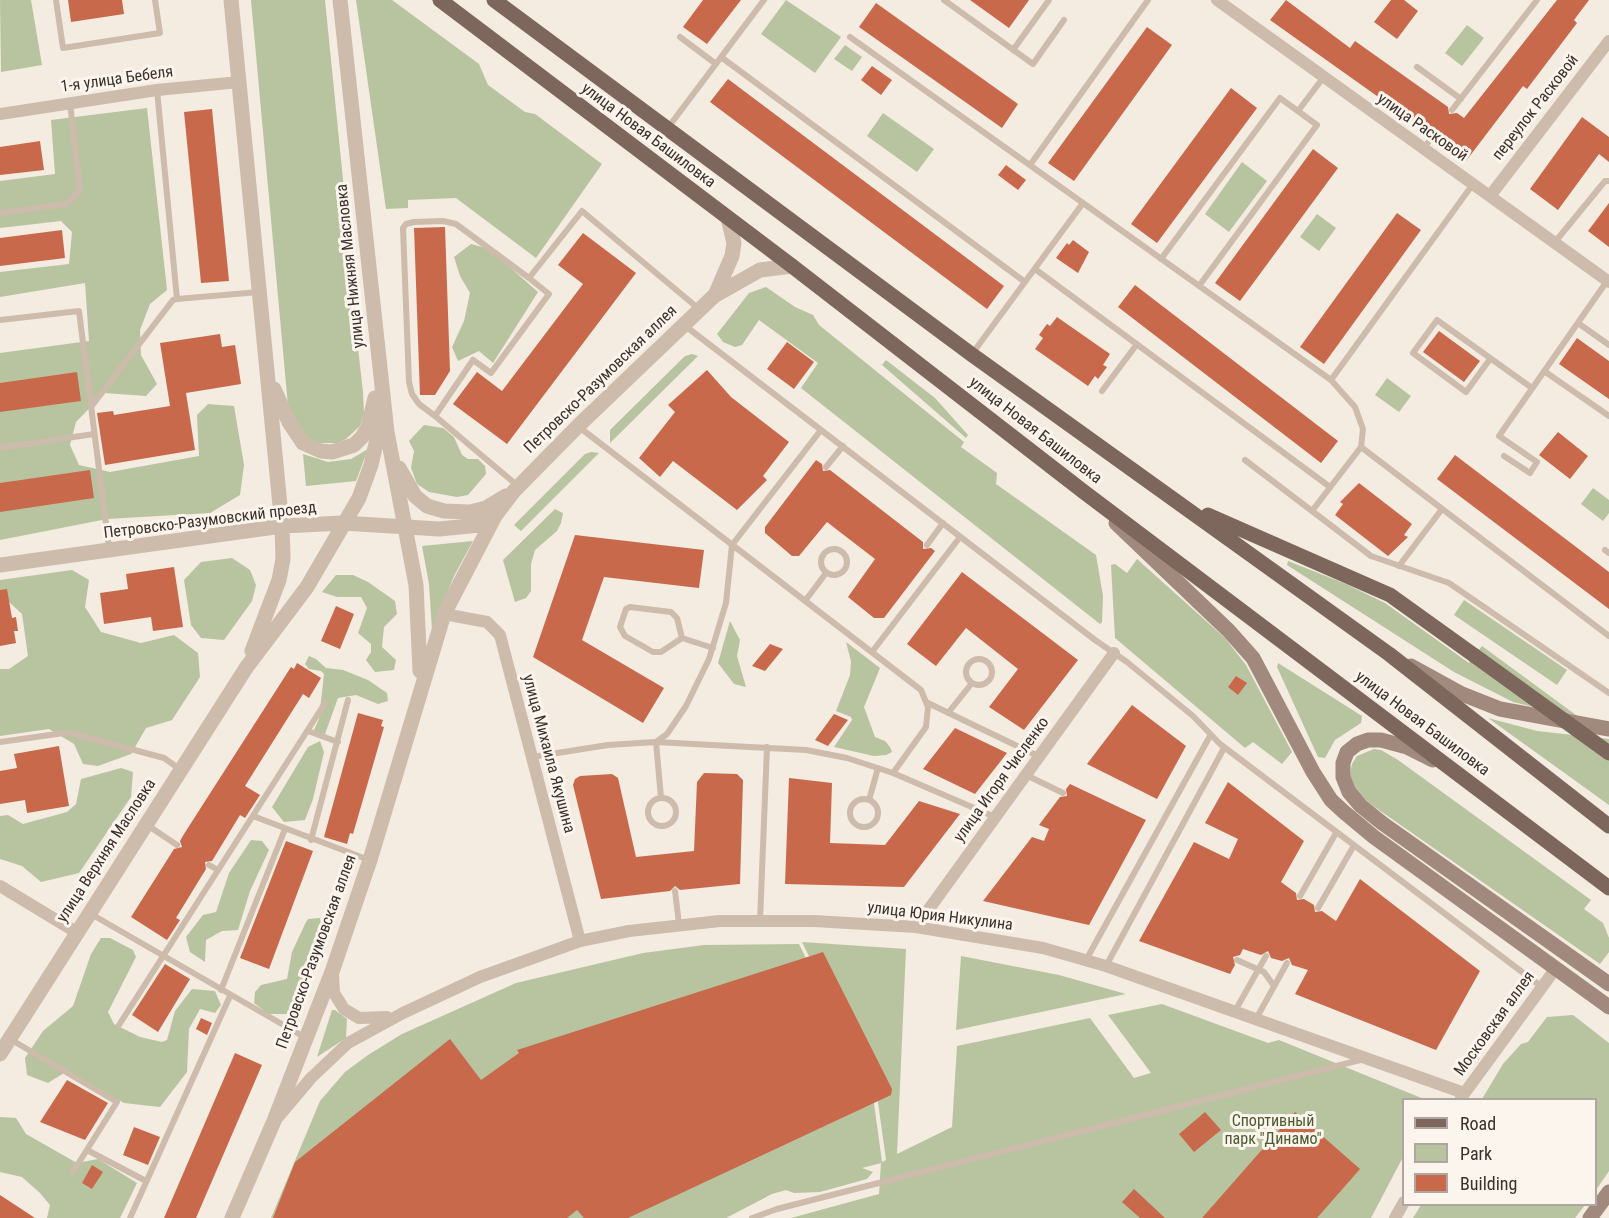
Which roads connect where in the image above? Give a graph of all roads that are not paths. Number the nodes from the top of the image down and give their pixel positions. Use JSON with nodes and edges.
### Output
{"nodes":[{"id":1,"x":56,"y":0,"type":"edge"},
{"id":2,"x":155,"y":0,"type":"edge"},
{"id":3,"x":231,"y":0,"type":"edge"},
{"id":4,"x":340,"y":0,"type":"edge"},
{"id":5,"x":440,"y":0,"type":"edge"},
{"id":6,"x":494,"y":0,"type":"edge"},
{"id":7,"x":764,"y":0,"type":"edge"},
{"id":8,"x":944,"y":0,"type":"edge"},
{"id":9,"x":1049,"y":0,"type":"edge"},
{"id":10,"x":1148,"y":0,"type":"edge"},
{"id":11,"x":1217,"y":0,"type":"edge"},
{"id":12,"x":1537,"y":0,"type":"edge"},
{"id":13,"x":1064,"y":20,"type":"dead end"},
{"id":14,"x":680,"y":37,"type":"dead end"},
{"id":15,"x":850,"y":37,"type":"dead end"},
{"id":16,"x":1609,"y":41,"type":"edge"},
{"id":17,"x":1013,"y":50,"type":"junction"},
{"id":18,"x":721,"y":57,"type":"junction"},
{"id":19,"x":716,"y":64,"type":"junction"},
{"id":20,"x":1417,"y":67,"type":"dead end"},
{"id":21,"x":1323,"y":78,"type":"junction"},
{"id":22,"x":239,"y":82,"type":"junction"},
{"id":23,"x":157,"y":90,"type":"junction"},
{"id":24,"x":1461,"y":99,"type":"junction"},
{"id":25,"x":69,"y":103,"type":"junction"},
{"id":26,"x":1452,"y":110,"type":"dead end"},
{"id":27,"x":1298,"y":111,"type":"junction"},
{"id":28,"x":0,"y":114,"type":"edge"},
{"id":29,"x":666,"y":129,"type":"junction"},
{"id":30,"x":1433,"y":136,"type":"dead end"},
{"id":31,"x":1423,"y":149,"type":"junction"},
{"id":32,"x":1030,"y":165,"type":"junction"},
{"id":33,"x":1609,"y":181,"type":"edge"},
{"id":34,"x":1473,"y":184,"type":"junction"},
{"id":35,"x":1490,"y":196,"type":"junction"},
{"id":36,"x":1083,"y":203,"type":"junction"},
{"id":37,"x":0,"y":213,"type":"edge"},
{"id":38,"x":728,"y":218,"type":"junction"},
{"id":39,"x":1554,"y":243,"type":"junction"},
{"id":40,"x":1161,"y":259,"type":"junction"},
{"id":41,"x":792,"y":266,"type":"junction"},
{"id":42,"x":1035,"y":269,"type":"junction"},
{"id":43,"x":529,"y":278,"type":"junction"},
{"id":44,"x":1608,"y":281,"type":"edge"},
{"id":45,"x":1025,"y":282,"type":"junction"},
{"id":46,"x":1199,"y":286,"type":"junction"},
{"id":47,"x":260,"y":292,"type":"junction"},
{"id":48,"x":714,"y":296,"type":"junction"},
{"id":49,"x":177,"y":299,"type":"junction"},
{"id":50,"x":700,"y":310,"type":"junction"},
{"id":51,"x":0,"y":320,"type":"edge"},
{"id":52,"x":1578,"y":323,"type":"junction"},
{"id":53,"x":684,"y":325,"type":"junction"},
{"id":54,"x":1137,"y":344,"type":"junction"},
{"id":55,"x":1609,"y":345,"type":"edge"},
{"id":56,"x":971,"y":354,"type":"junction"},
{"id":57,"x":1490,"y":358,"type":"junction"},
{"id":58,"x":379,"y":359,"type":"junction"},
{"id":59,"x":1544,"y":371,"type":"junction"},
{"id":60,"x":268,"y":375,"type":"junction"},
{"id":61,"x":1331,"y":380,"type":"junction"},
{"id":62,"x":1532,"y":388,"type":"junction"},
{"id":63,"x":1102,"y":391,"type":"dead end"},
{"id":64,"x":91,"y":407,"type":"junction"},
{"id":65,"x":384,"y":409,"type":"junction"},
{"id":66,"x":435,"y":416,"type":"junction"},
{"id":67,"x":1609,"y":417,"type":"edge"},
{"id":68,"x":578,"y":426,"type":"junction"},
{"id":69,"x":821,"y":430,"type":"junction"},
{"id":70,"x":387,"y":432,"type":"junction"},
{"id":71,"x":94,"y":434,"type":"junction"},
{"id":72,"x":843,"y":446,"type":"junction"},
{"id":73,"x":1360,"y":447,"type":"junction"},
{"id":74,"x":0,"y":448,"type":"edge"},
{"id":75,"x":1504,"y":456,"type":"dead end"},
{"id":76,"x":1245,"y":460,"type":"dead end"},
{"id":77,"x":826,"y":467,"type":"dead end"},
{"id":78,"x":1147,"y":481,"type":"junction"},
{"id":79,"x":1330,"y":488,"type":"junction"},
{"id":80,"x":516,"y":489,"type":"junction"},
{"id":81,"x":1084,"y":492,"type":"junction"},
{"id":82,"x":1442,"y":509,"type":"junction"},
{"id":83,"x":1312,"y":511,"type":"junction"},
{"id":84,"x":495,"y":516,"type":"junction"},
{"id":85,"x":343,"y":523,"type":"junction"},
{"id":86,"x":943,"y":523,"type":"junction"},
{"id":87,"x":282,"y":526,"type":"junction"},
{"id":88,"x":405,"y":526,"type":"junction"},
{"id":89,"x":960,"y":537,"type":"junction"},
{"id":90,"x":732,"y":545,"type":"junction"},
{"id":91,"x":927,"y":545,"type":"dead end"},
{"id":92,"x":110,"y":552,"type":"junction"},
{"id":93,"x":0,"y":565,"type":"edge"},
{"id":94,"x":1399,"y":566,"type":"junction"},
{"id":95,"x":826,"y":573,"type":"junction"},
{"id":96,"x":805,"y":601,"type":"junction"},
{"id":97,"x":444,"y":614,"type":"junction"},
{"id":98,"x":1609,"y":636,"type":"edge"},
{"id":99,"x":682,"y":638,"type":"junction"},
{"id":100,"x":713,"y":648,"type":"junction"},
{"id":101,"x":872,"y":652,"type":"junction"},
{"id":102,"x":1114,"y":653,"type":"junction"},
{"id":103,"x":1389,"y":654,"type":"junction"},
{"id":104,"x":246,"y":668,"type":"junction"},
{"id":105,"x":972,"y":683,"type":"junction"},
{"id":106,"x":420,"y":692,"type":"junction"},
{"id":107,"x":1609,"y":693,"type":"edge"},
{"id":108,"x":348,"y":700,"type":"dead end"},
{"id":109,"x":325,"y":703,"type":"dead end"},
{"id":110,"x":928,"y":703,"type":"junction"},
{"id":111,"x":948,"y":713,"type":"junction"},
{"id":112,"x":1609,"y":729,"type":"edge"},
{"id":113,"x":308,"y":731,"type":"junction"},
{"id":114,"x":1210,"y":736,"type":"junction"},
{"id":115,"x":0,"y":742,"type":"edge"},
{"id":116,"x":338,"y":742,"type":"junction"},
{"id":117,"x":656,"y":742,"type":"junction"},
{"id":118,"x":767,"y":747,"type":"junction"},
{"id":119,"x":1224,"y":747,"type":"junction"},
{"id":120,"x":1609,"y":753,"type":"edge"},
{"id":121,"x":532,"y":757,"type":"junction"},
{"id":122,"x":1040,"y":757,"type":"junction"},
{"id":123,"x":878,"y":768,"type":"junction"},
{"id":124,"x":181,"y":770,"type":"junction"},
{"id":125,"x":893,"y":773,"type":"junction"},
{"id":126,"x":1459,"y":774,"type":"junction"},
{"id":127,"x":1026,"y":775,"type":"junction"},
{"id":128,"x":1064,"y":793,"type":"dead end"},
{"id":129,"x":661,"y":798,"type":"junction"},
{"id":130,"x":869,"y":800,"type":"junction"},
{"id":131,"x":253,"y":816,"type":"junction"},
{"id":132,"x":995,"y":817,"type":"junction"},
{"id":133,"x":146,"y":825,"type":"junction"},
{"id":134,"x":1609,"y":826,"type":"edge"},
{"id":135,"x":285,"y":829,"type":"junction"},
{"id":136,"x":1335,"y":833,"type":"junction"},
{"id":137,"x":311,"y":840,"type":"junction"},
{"id":138,"x":177,"y":845,"type":"dead end"},
{"id":139,"x":1353,"y":846,"type":"junction"},
{"id":140,"x":370,"y":860,"type":"junction"},
{"id":141,"x":209,"y":865,"type":"dead end"},
{"id":142,"x":218,"y":870,"type":"junction"},
{"id":143,"x":0,"y":886,"type":"edge"},
{"id":144,"x":1609,"y":888,"type":"edge"},
{"id":145,"x":675,"y":891,"type":"dead end"},
{"id":146,"x":1300,"y":896,"type":"dead end"},
{"id":147,"x":1318,"y":908,"type":"dead end"},
{"id":148,"x":88,"y":913,"type":"junction"},
{"id":149,"x":760,"y":921,"type":"junction"},
{"id":150,"x":679,"y":924,"type":"junction"},
{"id":151,"x":915,"y":927,"type":"junction"},
{"id":152,"x":76,"y":932,"type":"junction"},
{"id":153,"x":580,"y":941,"type":"junction"},
{"id":154,"x":161,"y":955,"type":"junction"},
{"id":155,"x":1266,"y":956,"type":"dead end"},
{"id":156,"x":1086,"y":960,"type":"junction"},
{"id":157,"x":1237,"y":960,"type":"dead end"},
{"id":158,"x":1287,"y":963,"type":"dead end"},
{"id":159,"x":1106,"y":966,"type":"junction"},
{"id":160,"x":1556,"y":968,"type":"junction"},
{"id":161,"x":333,"y":969,"type":"junction"},
{"id":162,"x":1259,"y":969,"type":"junction"},
{"id":163,"x":1609,"y":984,"type":"edge"},
{"id":164,"x":1274,"y":986,"type":"junction"},
{"id":165,"x":1542,"y":987,"type":"junction"},
{"id":166,"x":221,"y":990,"type":"junction"},
{"id":167,"x":230,"y":996,"type":"junction"},
{"id":168,"x":1609,"y":1007,"type":"edge"},
{"id":169,"x":1235,"y":1011,"type":"junction"},
{"id":170,"x":403,"y":1013,"type":"junction"},
{"id":171,"x":1256,"y":1019,"type":"junction"},
{"id":172,"x":119,"y":1025,"type":"dead end"},
{"id":173,"x":306,"y":1038,"type":"junction"},
{"id":174,"x":10,"y":1039,"type":"junction"},
{"id":175,"x":0,"y":1054,"type":"edge"},
{"id":176,"x":1367,"y":1058,"type":"junction"},
{"id":177,"x":1462,"y":1096,"type":"edge"},
{"id":178,"x":274,"y":1121,"type":"junction"},
{"id":179,"x":87,"y":1150,"type":"junction"},
{"id":180,"x":73,"y":1172,"type":"dead end"},
{"id":181,"x":146,"y":1181,"type":"junction"},
{"id":182,"x":1609,"y":1192,"type":"edge"},
{"id":183,"x":130,"y":1218,"type":"edge"},
{"id":184,"x":232,"y":1218,"type":"edge"},
{"id":185,"x":752,"y":1218,"type":"edge"},
{"id":186,"x":1590,"y":1218,"type":"edge"}],
"edges":[{"from":1,"to":2,"type":"lane"},
{"from":3,"to":22,"type":"street"},
{"from":4,"to":58,"type":"street","name":"улица Нижняя Масловка"},
{"from":5,"to":38,"type":"main road","name":"улица Новая Башиловка"},
{"from":6,"to":29,"type":"main road","name":"улица Новая Башиловка"},
{"from":7,"to":18,"type":"lane"},
{"from":8,"to":17,"type":"lane"},
{"from":9,"to":17,"type":"lane"},
{"from":10,"to":32,"type":"lane"},
{"from":11,"to":21,"type":"street","name":"улица Расковой"},
{"from":12,"to":24,"type":"lane"},
{"from":13,"to":17,"type":"lane"},
{"from":14,"to":19,"type":"lane"},
{"from":15,"to":32,"type":"lane"},
{"from":16,"to":35,"type":"street","name":"переулок Расковой"},
{"from":18,"to":19,"type":"lane"},
{"from":18,"to":45,"type":"lane"},
{"from":19,"to":29,"type":"lane"},
{"from":20,"to":24,"type":"lane"},
{"from":21,"to":27,"type":"lane"},
{"from":21,"to":31,"type":"street","name":"улица Расковой"},
{"from":22,"to":23,"type":"street","name":"1-я улица Бебеля"},
{"from":22,"to":47,"type":"street"},
{"from":23,"to":25,"type":"street","name":"1-я улица Бебеля"},
{"from":23,"to":49,"type":"lane"},
{"from":24,"to":26,"type":"lane"},
{"from":25,"to":28,"type":"street","name":"1-я улица Бебеля"},
{"from":25,"to":37,"type":"lane"},
{"from":27,"to":40,"type":"lane"},
{"from":27,"to":46,"type":"lane"},
{"from":29,"to":56,"type":"main road","name":"улица Новая Башиловка"},
{"from":30,"to":31,"type":"lane"},
{"from":31,"to":34,"type":"street","name":"улица Расковой"},
{"from":32,"to":36,"type":"lane"},
{"from":33,"to":39,"type":"lane"},
{"from":34,"to":35,"type":"street","name":"улица Расковой"},
{"from":34,"to":61,"type":"lane"},
{"from":35,"to":39,"type":"street","name":"улица Расковой"},
{"from":36,"to":40,"type":"lane"},
{"from":36,"to":42,"type":"lane"},
{"from":38,"to":41,"type":"main road","name":"улица Новая Башиловка"},
{"from":38,"to":48,"type":"street","name":"Петровско-Разумовская аллея"},
{"from":39,"to":44,"type":"street","name":"улица Расковой"},
{"from":40,"to":46,"type":"lane"},
{"from":41,"to":48,"type":"street","name":"Петровско-Разумовская аллея"},
{"from":41,"to":81,"type":"main road","name":"улица Новая Башиловка"},
{"from":42,"to":45,"type":"lane"},
{"from":42,"to":54,"type":"lane"},
{"from":43,"to":50,"type":"lane"},
{"from":43,"to":66,"type":"lane"},
{"from":43,"to":66,"type":"lane"},
{"from":44,"to":52,"type":"lane"},
{"from":45,"to":56,"type":"lane"},
{"from":46,"to":61,"type":"lane"},
{"from":47,"to":49,"type":"lane"},
{"from":47,"to":60,"type":"street"},
{"from":48,"to":50,"type":"street","name":"Петровско-Разумовская аллея"},
{"from":49,"to":64,"type":"lane"},
{"from":50,"to":53,"type":"street","name":"Петровско-Разумовская аллея"},
{"from":51,"to":64,"type":"lane"},
{"from":52,"to":55,"type":"lane"},
{"from":52,"to":59,"type":"lane"},
{"from":53,"to":68,"type":"street","name":"Петровско-Разумовская аллея"},
{"from":53,"to":69,"type":"lane"},
{"from":54,"to":63,"type":"lane"},
{"from":54,"to":79,"type":"lane"},
{"from":56,"to":78,"type":"main road","name":"улица Новая Башиловка"},
{"from":57,"to":57,"type":"lane"},
{"from":57,"to":62,"type":"lane"},
{"from":58,"to":60,"type":"street"},
{"from":58,"to":65,"type":"street","name":"улица Нижняя Масловка"},
{"from":59,"to":62,"type":"lane"},
{"from":59,"to":67,"type":"lane"},
{"from":60,"to":87,"type":"street"},
{"from":61,"to":73,"type":"lane"},
{"from":62,"to":75,"type":"lane"},
{"from":64,"to":71,"type":"lane"},
{"from":65,"to":70,"type":"street","name":"улица Нижняя Масловка"},
{"from":65,"to":85,"type":"street","name":"улица Верхняя Масловка"},
{"from":66,"to":80,"type":"lane"},
{"from":68,"to":80,"type":"street","name":"Петровско-Разумовская аллея"},
{"from":68,"to":90,"type":"lane"},
{"from":69,"to":72,"type":"lane"},
{"from":69,"to":90,"type":"lane"},
{"from":70,"to":80,"type":"street","name":"Петровско-Разумовская аллея"},
{"from":70,"to":88,"type":"street","name":"улица Нижняя Масловка"},
{"from":71,"to":74,"type":"lane"},
{"from":71,"to":92,"type":"lane"},
{"from":72,"to":77,"type":"lane"},
{"from":72,"to":86,"type":"lane"},
{"from":73,"to":79,"type":"lane"},
{"from":73,"to":82,"type":"lane"},
{"from":76,"to":83,"type":"lane"},
{"from":78,"to":103,"type":"main road","name":"улица Новая Башиловка"},
{"from":78,"to":120,"type":"main road","bridge":true},
{"from":79,"to":83,"type":"lane"},
{"from":80,"to":84,"type":"street","name":"Петровско-Разумовская аллея"},
{"from":81,"to":126,"type":"main road","name":"улица Новая Башиловка"},
{"from":81,"to":160,"type":"main road"},
{"from":82,"to":94,"type":"lane"},
{"from":82,"to":98,"type":"lane"},
{"from":83,"to":94,"type":"lane"},
{"from":84,"to":88,"type":"street","name":"Петровско-Разумовский проезд"},
{"from":84,"to":97,"type":"street","name":"Петровско-Разумовская аллея"},
{"from":85,"to":87,"type":"street","name":"Петровско-Разумовский проезд"},
{"from":85,"to":88,"type":"street","name":"Петровско-Разумовский проезд"},
{"from":85,"to":104,"type":"street","name":"улица Верхняя Масловка"},
{"from":86,"to":89,"type":"lane"},
{"from":86,"to":91,"type":"lane"},
{"from":87,"to":92,"type":"street","name":"Петровско-Разумовский проезд"},
{"from":87,"to":104,"type":"street","name":"улица Верхняя Масловка"},
{"from":88,"to":106,"type":"street","name":"Петровско-Разумовская аллея"},
{"from":89,"to":101,"type":"lane"},
{"from":89,"to":102,"type":"lane"},
{"from":90,"to":96,"type":"lane"},
{"from":90,"to":100,"type":"lane"},
{"from":92,"to":93,"type":"street","name":"Петровско-Разумовский проезд"},
{"from":94,"to":107,"type":"lane"},
{"from":95,"to":95,"type":"lane"},
{"from":95,"to":96,"type":"lane"},
{"from":96,"to":101,"type":"lane"},
{"from":97,"to":106,"type":"street","name":"Петровско-Разумовская аллея"},
{"from":97,"to":121,"type":"street","name":"улица Михаила Якушина"},
{"from":99,"to":99,"type":"lane"},
{"from":99,"to":100,"type":"lane"},
{"from":100,"to":117,"type":"lane"},
{"from":101,"to":110,"type":"lane"},
{"from":102,"to":114,"type":"lane"},
{"from":102,"to":122,"type":"street","name":"улица Игоря Численко"},
{"from":103,"to":112,"type":"main road"},
{"from":103,"to":134,"type":"main road","name":"улица Новая Башиловка"},
{"from":104,"to":124,"type":"street","name":"улица Верхняя Масловка"},
{"from":105,"to":105,"type":"lane"},
{"from":105,"to":111,"type":"lane"},
{"from":106,"to":140,"type":"street","name":"Петровско-Разумовская аллея"},
{"from":108,"to":116,"type":"lane"},
{"from":109,"to":113,"type":"lane"},
{"from":110,"to":111,"type":"lane"},
{"from":110,"to":125,"type":"lane"},
{"from":111,"to":122,"type":"lane"},
{"from":113,"to":116,"type":"lane"},
{"from":113,"to":131,"type":"lane"},
{"from":114,"to":119,"type":"lane"},
{"from":114,"to":156,"type":"lane"},
{"from":115,"to":124,"type":"lane"},
{"from":116,"to":137,"type":"lane"},
{"from":117,"to":118,"type":"lane"},
{"from":117,"to":121,"type":"lane"},
{"from":117,"to":129,"type":"lane"},
{"from":118,"to":123,"type":"lane"},
{"from":118,"to":149,"type":"lane"},
{"from":119,"to":136,"type":"lane"},
{"from":119,"to":159,"type":"lane"},
{"from":121,"to":153,"type":"street","name":"улица Михаила Якушина"},
{"from":122,"to":127,"type":"street","name":"улица Игоря Численко"},
{"from":123,"to":125,"type":"lane"},
{"from":123,"to":130,"type":"lane"},
{"from":124,"to":133,"type":"street","name":"улица Верхняя Масловка"},
{"from":125,"to":132,"type":"lane"},
{"from":126,"to":144,"type":"main road","name":"улица Новая Башиловка"},
{"from":126,"to":163,"type":"main road"},
{"from":127,"to":128,"type":"lane"},
{"from":127,"to":132,"type":"street","name":"улица Игоря Численко"},
{"from":129,"to":129,"type":"lane"},
{"from":130,"to":130,"type":"lane"},
{"from":131,"to":135,"type":"lane"},
{"from":131,"to":142,"type":"lane"},
{"from":132,"to":151,"type":"street","name":"улица Игоря Численко"},
{"from":133,"to":138,"type":"lane"},
{"from":133,"to":148,"type":"street","name":"улица Верхняя Масловка"},
{"from":135,"to":137,"type":"lane"},
{"from":135,"to":166,"type":"lane"},
{"from":136,"to":139,"type":"lane"},
{"from":136,"to":146,"type":"lane"},
{"from":137,"to":140,"type":"lane"},
{"from":139,"to":147,"type":"lane"},
{"from":139,"to":165,"type":"lane"},
{"from":140,"to":161,"type":"street","name":"Петровско-Разумовская аллея"},
{"from":141,"to":142,"type":"lane"},
{"from":142,"to":154,"type":"lane"},
{"from":143,"to":152,"type":"street"},
{"from":145,"to":150,"type":"lane"},
{"from":148,"to":152,"type":"street","name":"улица Верхняя Масловка"},
{"from":148,"to":154,"type":"lane"},
{"from":149,"to":150,"type":"street","name":"улица Юрия Никулина"},
{"from":149,"to":151,"type":"street","name":"улица Юрия Никулина"},
{"from":150,"to":153,"type":"street","name":"улица Юрия Никулина"},
{"from":151,"to":156,"type":"street","name":"улица Юрия Никулина"},
{"from":152,"to":174,"type":"street","name":"улица Верхняя Масловка"},
{"from":153,"to":170,"type":"street","name":"улица Юрия Никулина"},
{"from":154,"to":166,"type":"lane"},
{"from":154,"to":172,"type":"lane"},
{"from":155,"to":162,"type":"lane"},
{"from":156,"to":159,"type":"street","name":"улица Юрия Никулина"},
{"from":157,"to":162,"type":"lane"},
{"from":158,"to":164,"type":"lane"},
{"from":159,"to":169,"type":"street","name":"улица Юрия Никулина"},
{"from":160,"to":165,"type":"street","name":"Московская аллея"},
{"from":160,"to":168,"type":"main road"},
{"from":161,"to":170,"type":"street","name":"улица Юрия Никулина"},
{"from":161,"to":173,"type":"street","name":"Петровско-Разумовская аллея"},
{"from":162,"to":164,"type":"lane"},
{"from":162,"to":169,"type":"lane"},
{"from":164,"to":171,"type":"lane"},
{"from":165,"to":177,"type":"street","name":"Московская аллея"},
{"from":166,"to":167,"type":"lane"},
{"from":167,"to":173,"type":"lane"},
{"from":167,"to":181,"type":"lane"},
{"from":169,"to":171,"type":"street","name":"улица Юрия Никулина"},
{"from":170,"to":178,"type":"street","name":"улица Юрия Никулина"},
{"from":171,"to":176,"type":"street","name":"улица Юрия Никулина"},
{"from":173,"to":178,"type":"street","name":"Петровско-Разумовская аллея"},
{"from":174,"to":175,"type":"street","name":"улица Верхняя Масловка"},
{"from":174,"to":179,"type":"lane"},
{"from":176,"to":177,"type":"street","name":"улица Юрия Никулина"},
{"from":176,"to":185,"type":"lane"},
{"from":178,"to":184,"type":"street","name":"Петровско-Разумовская аллея"},
{"from":179,"to":180,"type":"lane"},
{"from":179,"to":181,"type":"lane"},
{"from":181,"to":183,"type":"lane"},
{"from":182,"to":186,"type":"main road"}]}
